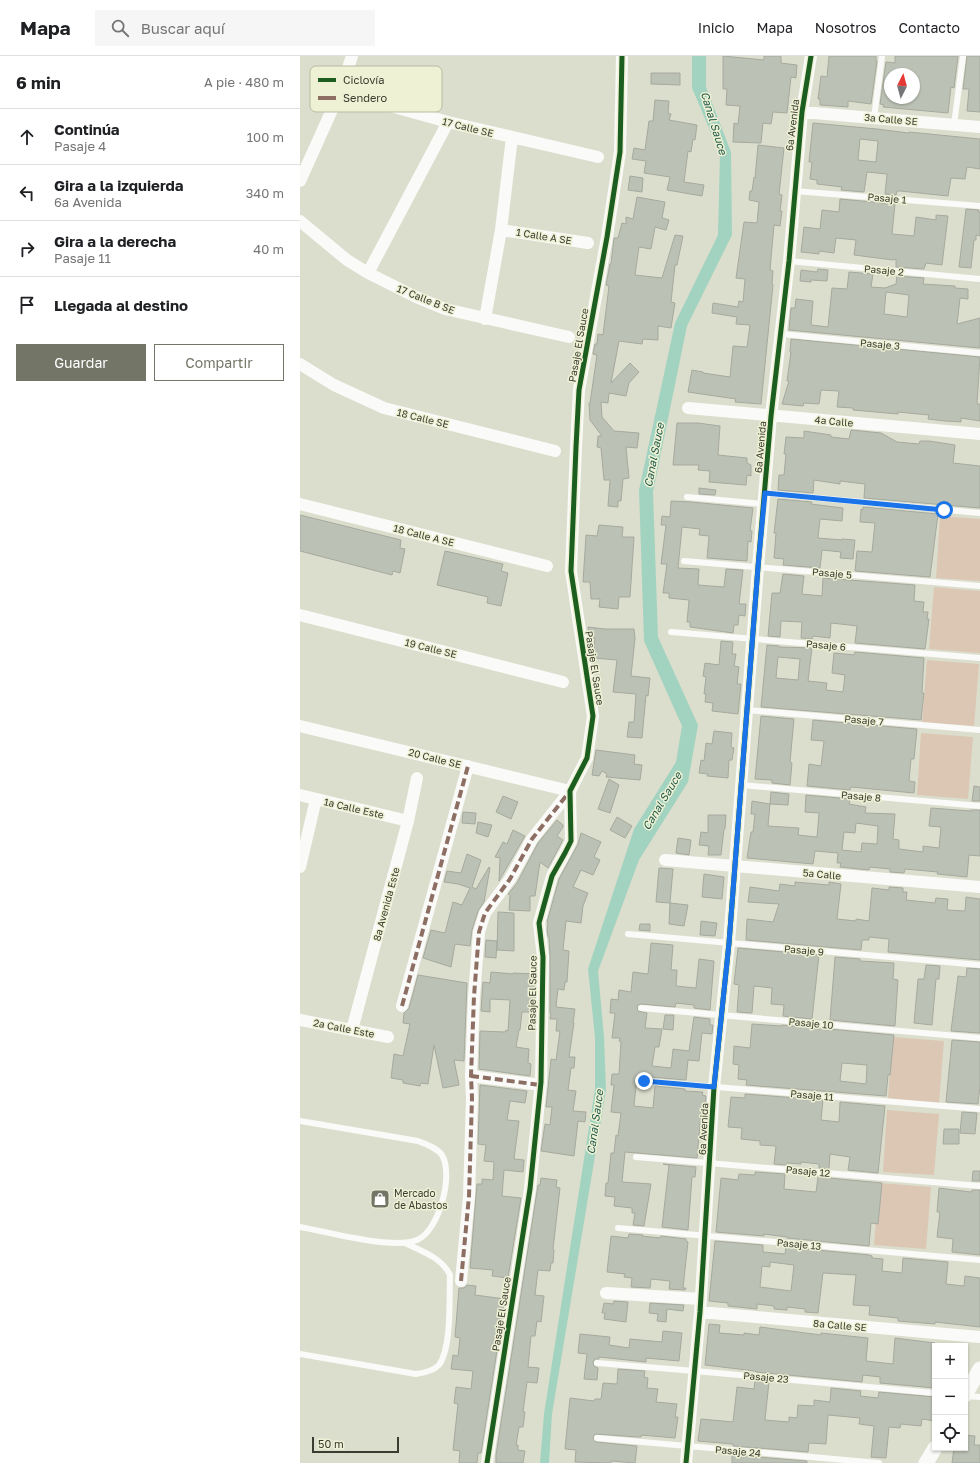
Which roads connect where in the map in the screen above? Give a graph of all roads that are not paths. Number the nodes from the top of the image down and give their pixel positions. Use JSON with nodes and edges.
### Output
{"nodes":[{"id":1,"x":352,"y":56,"type":"edge"},
{"id":2,"x":622,"y":56,"type":"edge"},
{"id":3,"x":811,"y":56,"type":"edge"},
{"id":4,"x":882,"y":56,"type":"edge"},
{"id":5,"x":963,"y":56,"type":"edge"},
{"id":6,"x":349,"y":66,"type":"edge"},
{"id":7,"x":331,"y":112,"type":"edge"},
{"id":8,"x":412,"y":112,"type":"edge"},
{"id":9,"x":802,"y":112,"type":"junction"},
{"id":10,"x":874,"y":118,"type":"junction"},
{"id":11,"x":448,"y":122,"type":"junction"},
{"id":12,"x":954,"y":125,"type":"junction"},
{"id":13,"x":980,"y":127,"type":"edge"},
{"id":14,"x":512,"y":137,"type":"junction"},
{"id":15,"x":598,"y":157,"type":"dead end"},
{"id":16,"x":300,"y":181,"type":"edge"},
{"id":17,"x":794,"y":191,"type":"junction"},
{"id":18,"x":980,"y":206,"type":"edge"},
{"id":19,"x":300,"y":220,"type":"edge"},
{"id":20,"x":501,"y":230,"type":"junction"},
{"id":21,"x":588,"y":243,"type":"dead end"},
{"id":22,"x":789,"y":261,"type":"junction"},
{"id":23,"x":368,"y":273,"type":"junction"},
{"id":24,"x":980,"y":279,"type":"edge"},
{"id":25,"x":485,"y":319,"type":"junction"},
{"id":26,"x":781,"y":334,"type":"junction"},
{"id":27,"x":570,"y":337,"type":"dead end"},
{"id":28,"x":980,"y":353,"type":"edge"},
{"id":29,"x":302,"y":370,"type":"edge"},
{"id":30,"x":688,"y":408,"type":"dead end"},
{"id":31,"x":771,"y":416,"type":"junction"},
{"id":32,"x":980,"y":434,"type":"edge"},
{"id":33,"x":555,"y":451,"type":"dead end"},
{"id":34,"x":687,"y":497,"type":"dead end"},
{"id":35,"x":764,"y":498,"type":"junction"},
{"id":36,"x":300,"y":504,"type":"edge"},
{"id":37,"x":980,"y":513,"type":"edge"},
{"id":38,"x":684,"y":561,"type":"dead end"},
{"id":39,"x":547,"y":566,"type":"dead end"},
{"id":40,"x":758,"y":567,"type":"junction"},
{"id":41,"x":980,"y":586,"type":"edge"},
{"id":42,"x":300,"y":615,"type":"edge"},
{"id":43,"x":671,"y":632,"type":"dead end"},
{"id":44,"x":753,"y":638,"type":"junction"},
{"id":45,"x":980,"y":658,"type":"edge"},
{"id":46,"x":563,"y":682,"type":"dead end"},
{"id":47,"x":747,"y":710,"type":"junction"},
{"id":48,"x":300,"y":726,"type":"edge"},
{"id":49,"x":980,"y":730,"type":"edge"},
{"id":50,"x":468,"y":766,"type":"junction"},
{"id":51,"x":417,"y":778,"type":"dead end"},
{"id":52,"x":741,"y":785,"type":"junction"},
{"id":53,"x":570,"y":791,"type":"junction"},
{"id":54,"x":300,"y":795,"type":"edge"},
{"id":55,"x":316,"y":799,"type":"junction"},
{"id":56,"x":980,"y":806,"type":"edge"},
{"id":57,"x":408,"y":820,"type":"junction"},
{"id":58,"x":665,"y":860,"type":"dead end"},
{"id":59,"x":734,"y":866,"type":"junction"},
{"id":60,"x":300,"y":867,"type":"edge"},
{"id":61,"x":980,"y":887,"type":"edge"},
{"id":62,"x":628,"y":934,"type":"dead end"},
{"id":63,"x":729,"y":943,"type":"junction"},
{"id":64,"x":980,"y":965,"type":"edge"},
{"id":65,"x":402,"y":1006,"type":"dead end"},
{"id":66,"x":641,"y":1008,"type":"dead end"},
{"id":67,"x":721,"y":1015,"type":"junction"},
{"id":68,"x":300,"y":1020,"type":"edge"},
{"id":69,"x":352,"y":1030,"type":"junction"},
{"id":70,"x":388,"y":1037,"type":"dead end"},
{"id":71,"x":980,"y":1038,"type":"edge"},
{"id":72,"x":471,"y":1076,"type":"junction"},
{"id":73,"x":644,"y":1081,"type":"dead end"},
{"id":74,"x":541,"y":1085,"type":"junction"},
{"id":75,"x":714,"y":1087,"type":"junction"},
{"id":76,"x":980,"y":1109,"type":"edge"},
{"id":77,"x":300,"y":1121,"type":"edge"},
{"id":78,"x":636,"y":1157,"type":"dead end"},
{"id":79,"x":710,"y":1162,"type":"junction"},
{"id":80,"x":980,"y":1186,"type":"edge"},
{"id":81,"x":300,"y":1227,"type":"edge"},
{"id":82,"x":618,"y":1228,"type":"dead end"},
{"id":83,"x":704,"y":1236,"type":"junction"},
{"id":84,"x":405,"y":1243,"type":"junction"},
{"id":85,"x":980,"y":1260,"type":"edge"},
{"id":86,"x":461,"y":1281,"type":"dead end"},
{"id":87,"x":606,"y":1293,"type":"dead end"},
{"id":88,"x":701,"y":1299,"type":"junction"},
{"id":89,"x":700,"y":1312,"type":"junction"},
{"id":90,"x":980,"y":1338,"type":"edge"},
{"id":91,"x":300,"y":1354,"type":"edge"},
{"id":92,"x":597,"y":1363,"type":"dead end"},
{"id":93,"x":980,"y":1369,"type":"edge"},
{"id":94,"x":695,"y":1371,"type":"junction"},
{"id":95,"x":968,"y":1390,"type":"edge"},
{"id":96,"x":932,"y":1393,"type":"edge"},
{"id":97,"x":968,"y":1395,"type":"edge"},
{"id":98,"x":980,"y":1397,"type":"edge"},
{"id":99,"x":597,"y":1438,"type":"dead end"},
{"id":100,"x":687,"y":1447,"type":"junction"},
{"id":101,"x":933,"y":1451,"type":"edge"},
{"id":102,"x":486,"y":1463,"type":"edge"},
{"id":103,"x":686,"y":1463,"type":"edge"},
{"id":104,"x":879,"y":1463,"type":"edge"},
{"id":105,"x":926,"y":1463,"type":"edge"}],
"edges":[{"from":1,"to":6,"type":"street"},
{"from":2,"to":53,"type":"street","name":"Pasaje El Sauce"},
{"from":3,"to":9,"type":"street","name":"6a Avenida"},
{"from":4,"to":10,"type":"lane"},
{"from":5,"to":12,"type":"lane"},
{"from":7,"to":16,"type":"street"},
{"from":8,"to":11,"type":"street","name":"17 Calle SE"},
{"from":9,"to":10,"type":"street","name":"3a Calle SE"},
{"from":9,"to":17,"type":"street","name":"6a Avenida"},
{"from":10,"to":12,"type":"street","name":"3a Calle SE"},
{"from":11,"to":14,"type":"street","name":"17 Calle SE"},
{"from":11,"to":23,"type":"street"},
{"from":12,"to":13,"type":"street","name":"3a Calle SE"},
{"from":14,"to":15,"type":"street","name":"17 Calle SE"},
{"from":14,"to":20,"type":"street"},
{"from":17,"to":18,"type":"lane","name":"Pasaje 1"},
{"from":17,"to":22,"type":"street","name":"6a Avenida"},
{"from":19,"to":23,"type":"street","name":"17 Calle B SE"},
{"from":20,"to":21,"type":"street","name":"1 Calle A SE"},
{"from":20,"to":25,"type":"street"},
{"from":22,"to":24,"type":"lane","name":"Pasaje 2"},
{"from":22,"to":26,"type":"street","name":"6a Avenida"},
{"from":23,"to":25,"type":"street","name":"17 Calle B SE"},
{"from":25,"to":27,"type":"street","name":"17 Calle B SE"},
{"from":26,"to":28,"type":"lane","name":"Pasaje 3"},
{"from":26,"to":31,"type":"street","name":"6a Avenida"},
{"from":29,"to":33,"type":"street","name":"18 Calle SE"},
{"from":30,"to":31,"type":"street","name":"4a Calle"},
{"from":31,"to":32,"type":"street","name":"4a Calle"},
{"from":31,"to":35,"type":"street","name":"6a Avenida"},
{"from":34,"to":35,"type":"lane"},
{"from":35,"to":37,"type":"lane"},
{"from":35,"to":40,"type":"street","name":"6a Avenida"},
{"from":36,"to":39,"type":"street","name":"18 Calle A SE"},
{"from":38,"to":40,"type":"lane","name":"Pasaje 5"},
{"from":40,"to":41,"type":"lane","name":"Pasaje 5"},
{"from":40,"to":44,"type":"street","name":"6a Avenida"},
{"from":42,"to":46,"type":"street","name":"19 Calle SE"},
{"from":43,"to":44,"type":"lane","name":"Pasaje 6"},
{"from":44,"to":45,"type":"lane","name":"Pasaje 6"},
{"from":44,"to":47,"type":"street","name":"6a Avenida"},
{"from":47,"to":49,"type":"lane","name":"Pasaje 7"},
{"from":47,"to":52,"type":"street","name":"6a Avenida"},
{"from":48,"to":50,"type":"street","name":"20 Calle SE"},
{"from":50,"to":53,"type":"street","name":"20 Calle SE"},
{"from":50,"to":65,"type":"street"},
{"from":51,"to":57,"type":"street","name":"8a Avenida Este"},
{"from":52,"to":56,"type":"lane","name":"Pasaje 8"},
{"from":52,"to":59,"type":"street","name":"6a Avenida"},
{"from":53,"to":72,"type":"street"},
{"from":53,"to":74,"type":"street","name":"Pasaje El Sauce"},
{"from":54,"to":55,"type":"street","name":"1a Calle Este"},
{"from":55,"to":57,"type":"street","name":"1a Calle Este"},
{"from":55,"to":60,"type":"street"},
{"from":57,"to":69,"type":"street","name":"8a Avenida Este"},
{"from":58,"to":59,"type":"street","name":"5a Calle"},
{"from":59,"to":61,"type":"street","name":"5a Calle"},
{"from":59,"to":63,"type":"street","name":"6a Avenida"},
{"from":62,"to":63,"type":"lane","name":"Pasaje 9"},
{"from":63,"to":64,"type":"lane","name":"Pasaje 9"},
{"from":63,"to":67,"type":"street","name":"6a Avenida"},
{"from":66,"to":67,"type":"lane","name":"Pasaje 10"},
{"from":67,"to":71,"type":"lane","name":"Pasaje 10"},
{"from":67,"to":75,"type":"street","name":"6a Avenida"},
{"from":68,"to":69,"type":"street","name":"2a Calle Este"},
{"from":69,"to":70,"type":"street","name":"2a Calle Este"},
{"from":72,"to":74,"type":"street"},
{"from":72,"to":86,"type":"street"},
{"from":73,"to":75,"type":"lane","name":"Pasaje 11"},
{"from":74,"to":102,"type":"street","name":"Pasaje El Sauce"},
{"from":75,"to":76,"type":"lane","name":"Pasaje 11"},
{"from":75,"to":79,"type":"street","name":"6a Avenida"},
{"from":77,"to":84,"type":"lane"},
{"from":78,"to":79,"type":"lane","name":"Pasaje 12"},
{"from":79,"to":80,"type":"lane","name":"Pasaje 12"},
{"from":79,"to":83,"type":"street","name":"6a Avenida"},
{"from":81,"to":84,"type":"lane"},
{"from":82,"to":83,"type":"lane","name":"Pasaje 13"},
{"from":83,"to":85,"type":"lane","name":"Pasaje 13"},
{"from":83,"to":88,"type":"street","name":"6a Avenida"},
{"from":84,"to":91,"type":"lane"},
{"from":87,"to":88,"type":"street"},
{"from":88,"to":89,"type":"street","name":"6a Avenida"},
{"from":89,"to":90,"type":"street","name":"8a Calle SE"},
{"from":89,"to":94,"type":"street","name":"6a Avenida"},
{"from":92,"to":94,"type":"lane","name":"Pasaje 23"},
{"from":93,"to":95,"type":"street"},
{"from":94,"to":96,"type":"lane","name":"Pasaje 23"},
{"from":94,"to":100,"type":"street","name":"6a Avenida"},
{"from":97,"to":98,"type":"lane"},
{"from":99,"to":100,"type":"lane","name":"Pasaje 24"},
{"from":100,"to":103,"type":"street","name":"6a Avenida"},
{"from":100,"to":104,"type":"lane","name":"Pasaje 24"},
{"from":101,"to":105,"type":"street"}]}
